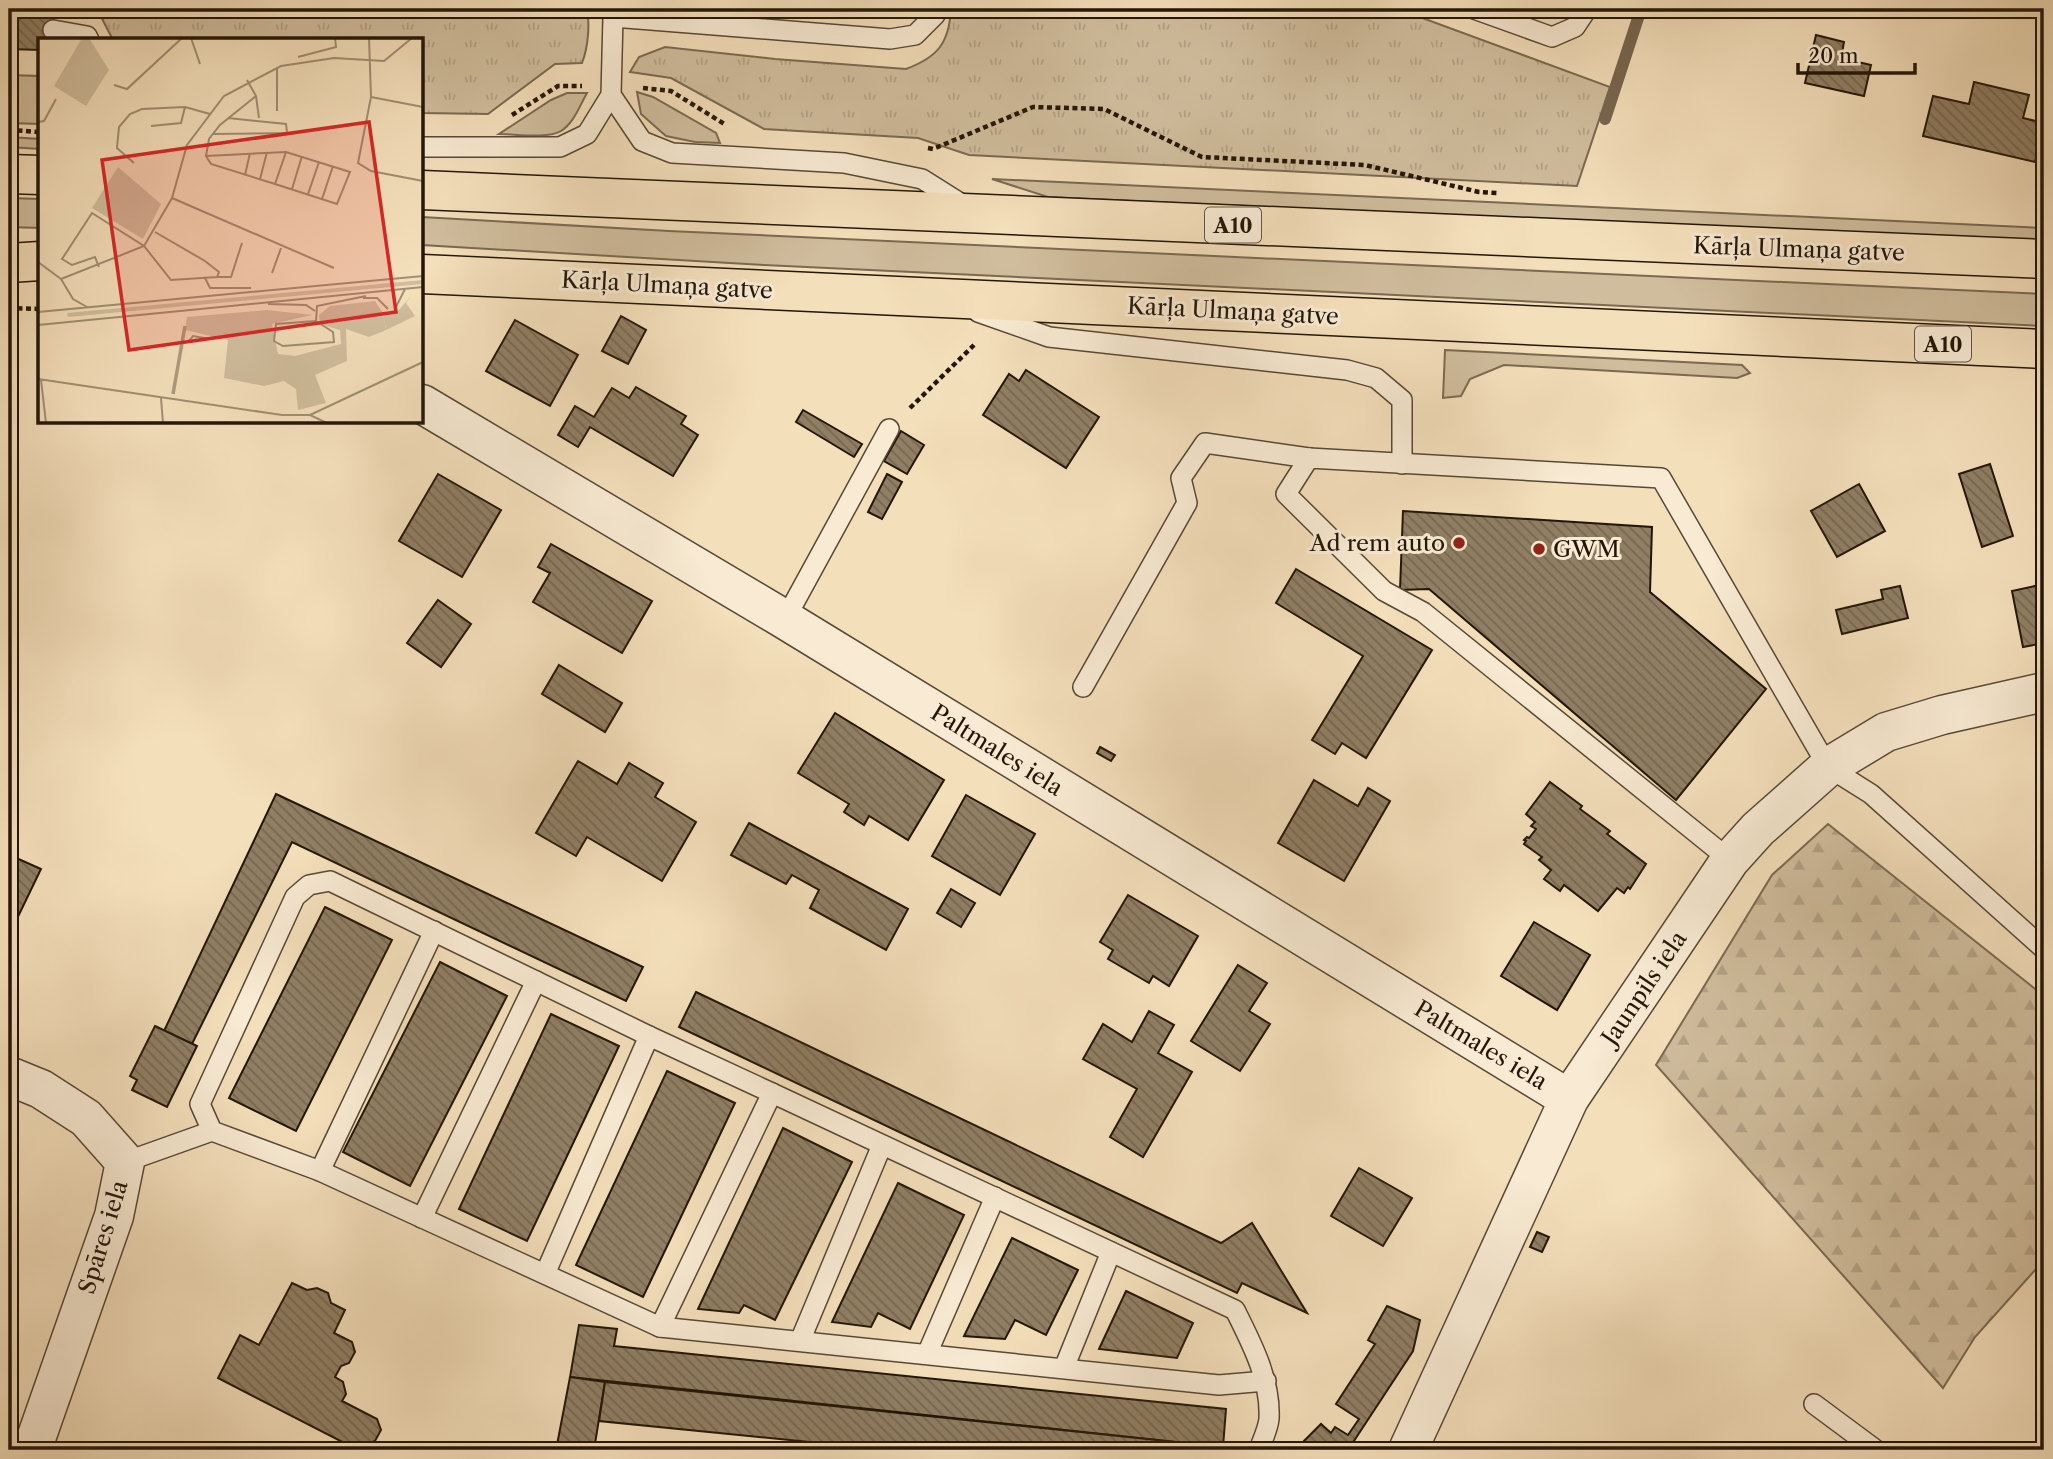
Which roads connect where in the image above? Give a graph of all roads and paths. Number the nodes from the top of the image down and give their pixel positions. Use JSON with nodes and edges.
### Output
{"nodes":[{"id":1,"x":935,"y":9,"type":"edge"},
{"id":2,"x":1474,"y":9,"type":"edge"},
{"id":3,"x":1587,"y":9,"type":"edge"},
{"id":4,"x":611,"y":13,"type":"edge"},
{"id":5,"x":53,"y":30,"type":"dead end"},
{"id":6,"x":88,"y":38,"type":"edge"},
{"id":7,"x":611,"y":90,"type":"junction"},
{"id":8,"x":501,"y":122,"type":"dead end"},
{"id":9,"x":9,"y":130,"type":"edge"},
{"id":10,"x":734,"y":131,"type":"dead end"},
{"id":11,"x":38,"y":132,"type":"edge"},
{"id":12,"x":424,"y":147,"type":"edge"},
{"id":13,"x":920,"y":148,"type":"dead end"},
{"id":14,"x":9,"y":174,"type":"edge"},
{"id":15,"x":38,"y":175,"type":"edge"},
{"id":16,"x":424,"y":190,"type":"edge"},
{"id":17,"x":1503,"y":194,"type":"dead end"},
{"id":18,"x":978,"y":214,"type":"junction"},
{"id":19,"x":9,"y":256,"type":"edge"},
{"id":20,"x":38,"y":259,"type":"edge"},
{"id":21,"x":38,"y":259,"type":"edge"},
{"id":22,"x":2044,"y":259,"type":"edge"},
{"id":23,"x":9,"y":263,"type":"edge"},
{"id":24,"x":424,"y":274,"type":"edge"},
{"id":25,"x":934,"y":296,"type":"junction"},
{"id":26,"x":9,"y":308,"type":"edge"},
{"id":27,"x":38,"y":309,"type":"edge"},
{"id":28,"x":974,"y":345,"type":"dead end"},
{"id":29,"x":2044,"y":349,"type":"edge"},
{"id":30,"x":424,"y":405,"type":"edge"},
{"id":31,"x":889,"y":429,"type":"joint"},
{"id":32,"x":1309,"y":458,"type":"junction"},
{"id":33,"x":1402,"y":464,"type":"junction"},
{"id":34,"x":794,"y":603,"type":"dead end"},
{"id":35,"x":1083,"y":687,"type":"dead end"},
{"id":36,"x":2044,"y":692,"type":"edge"},
{"id":37,"x":1828,"y":767,"type":"junction"},
{"id":38,"x":1730,"y":860,"type":"junction"},
{"id":39,"x":434,"y":931,"type":"junction"},
{"id":40,"x":2044,"y":949,"type":"edge"},
{"id":41,"x":537,"y":981,"type":"junction"},
{"id":42,"x":649,"y":1036,"type":"junction"},
{"id":43,"x":9,"y":1076,"type":"edge"},
{"id":44,"x":772,"y":1093,"type":"junction"},
{"id":45,"x":1569,"y":1099,"type":"junction"},
{"id":46,"x":212,"y":1131,"type":"junction"},
{"id":47,"x":882,"y":1145,"type":"junction"},
{"id":48,"x":125,"y":1162,"type":"junction"},
{"id":49,"x":320,"y":1171,"type":"junction"},
{"id":50,"x":995,"y":1197,"type":"junction"},
{"id":51,"x":422,"y":1218,"type":"junction"},
{"id":52,"x":1111,"y":1252,"type":"junction"},
{"id":53,"x":545,"y":1274,"type":"junction"},
{"id":54,"x":660,"y":1327,"type":"junction"},
{"id":55,"x":800,"y":1341,"type":"junction"},
{"id":56,"x":927,"y":1354,"type":"junction"},
{"id":57,"x":1064,"y":1368,"type":"junction"},
{"id":58,"x":1266,"y":1381,"type":"junction"},
{"id":59,"x":1814,"y":1404,"type":"dead end"},
{"id":60,"x":32,"y":1450,"type":"edge"},
{"id":61,"x":1259,"y":1450,"type":"edge"},
{"id":62,"x":1408,"y":1450,"type":"edge"},
{"id":63,"x":1876,"y":1450,"type":"edge"}],
"edges":[{"from":1,"to":4,"type":"lane"},
{"from":2,"to":3,"type":"lane"},
{"from":4,"to":7,"type":"lane"},
{"from":5,"to":6,"type":"lane"},
{"from":7,"to":8,"type":"path"},
{"from":7,"to":10,"type":"path"},
{"from":7,"to":12,"type":"lane"},
{"from":7,"to":18,"type":"lane"},
{"from":9,"to":11,"type":"path"},
{"from":13,"to":17,"type":"path"},
{"from":14,"to":15,"type":"highway"},
{"from":16,"to":18,"type":"highway","name":"Kārļa Ulmaņa gatve","number":"A10"},
{"from":18,"to":22,"type":"highway","name":"Kārļa Ulmaņa gatve","number":"A10"},
{"from":19,"to":20,"type":"highway"},
{"from":21,"to":23,"type":"highway"},
{"from":24,"to":25,"type":"highway","name":"Kārļa Ulmaņa gatve","number":"A10"},
{"from":25,"to":29,"type":"highway","name":"Kārļa Ulmaņa gatve","number":"A10"},
{"from":25,"to":33,"type":"lane"},
{"from":26,"to":27,"type":"path"},
{"from":28,"to":31,"type":"path"},
{"from":30,"to":45,"type":"street","name":"Paltmales iela"},
{"from":31,"to":34,"type":"lane"},
{"from":32,"to":33,"type":"lane"},
{"from":32,"to":35,"type":"lane"},
{"from":32,"to":38,"type":"lane"},
{"from":33,"to":37,"type":"lane"},
{"from":36,"to":37,"type":"street","name":"Jaunpils iela"},
{"from":37,"to":38,"type":"street","name":"Jaunpils iela"},
{"from":37,"to":40,"type":"lane"},
{"from":38,"to":45,"type":"street","name":"Jaunpils iela"},
{"from":39,"to":41,"type":"lane"},
{"from":39,"to":46,"type":"lane"},
{"from":39,"to":49,"type":"lane"},
{"from":41,"to":42,"type":"lane"},
{"from":41,"to":51,"type":"lane"},
{"from":42,"to":44,"type":"lane"},
{"from":42,"to":53,"type":"lane"},
{"from":43,"to":48,"type":"street","name":"Spāres iela"},
{"from":44,"to":47,"type":"lane"},
{"from":44,"to":54,"type":"lane"},
{"from":45,"to":62,"type":"street","name":"Jaunpils iela"},
{"from":46,"to":48,"type":"lane"},
{"from":46,"to":49,"type":"lane"},
{"from":47,"to":50,"type":"lane"},
{"from":47,"to":55,"type":"lane"},
{"from":48,"to":60,"type":"street","name":"Spāres iela"},
{"from":49,"to":51,"type":"lane"},
{"from":50,"to":52,"type":"lane"},
{"from":50,"to":56,"type":"lane"},
{"from":51,"to":53,"type":"lane"},
{"from":52,"to":57,"type":"lane"},
{"from":52,"to":58,"type":"lane"},
{"from":53,"to":54,"type":"lane"},
{"from":54,"to":55,"type":"lane"},
{"from":55,"to":56,"type":"lane"},
{"from":56,"to":57,"type":"lane"},
{"from":57,"to":58,"type":"lane"},
{"from":58,"to":61,"type":"lane"},
{"from":59,"to":63,"type":"lane"}]}
